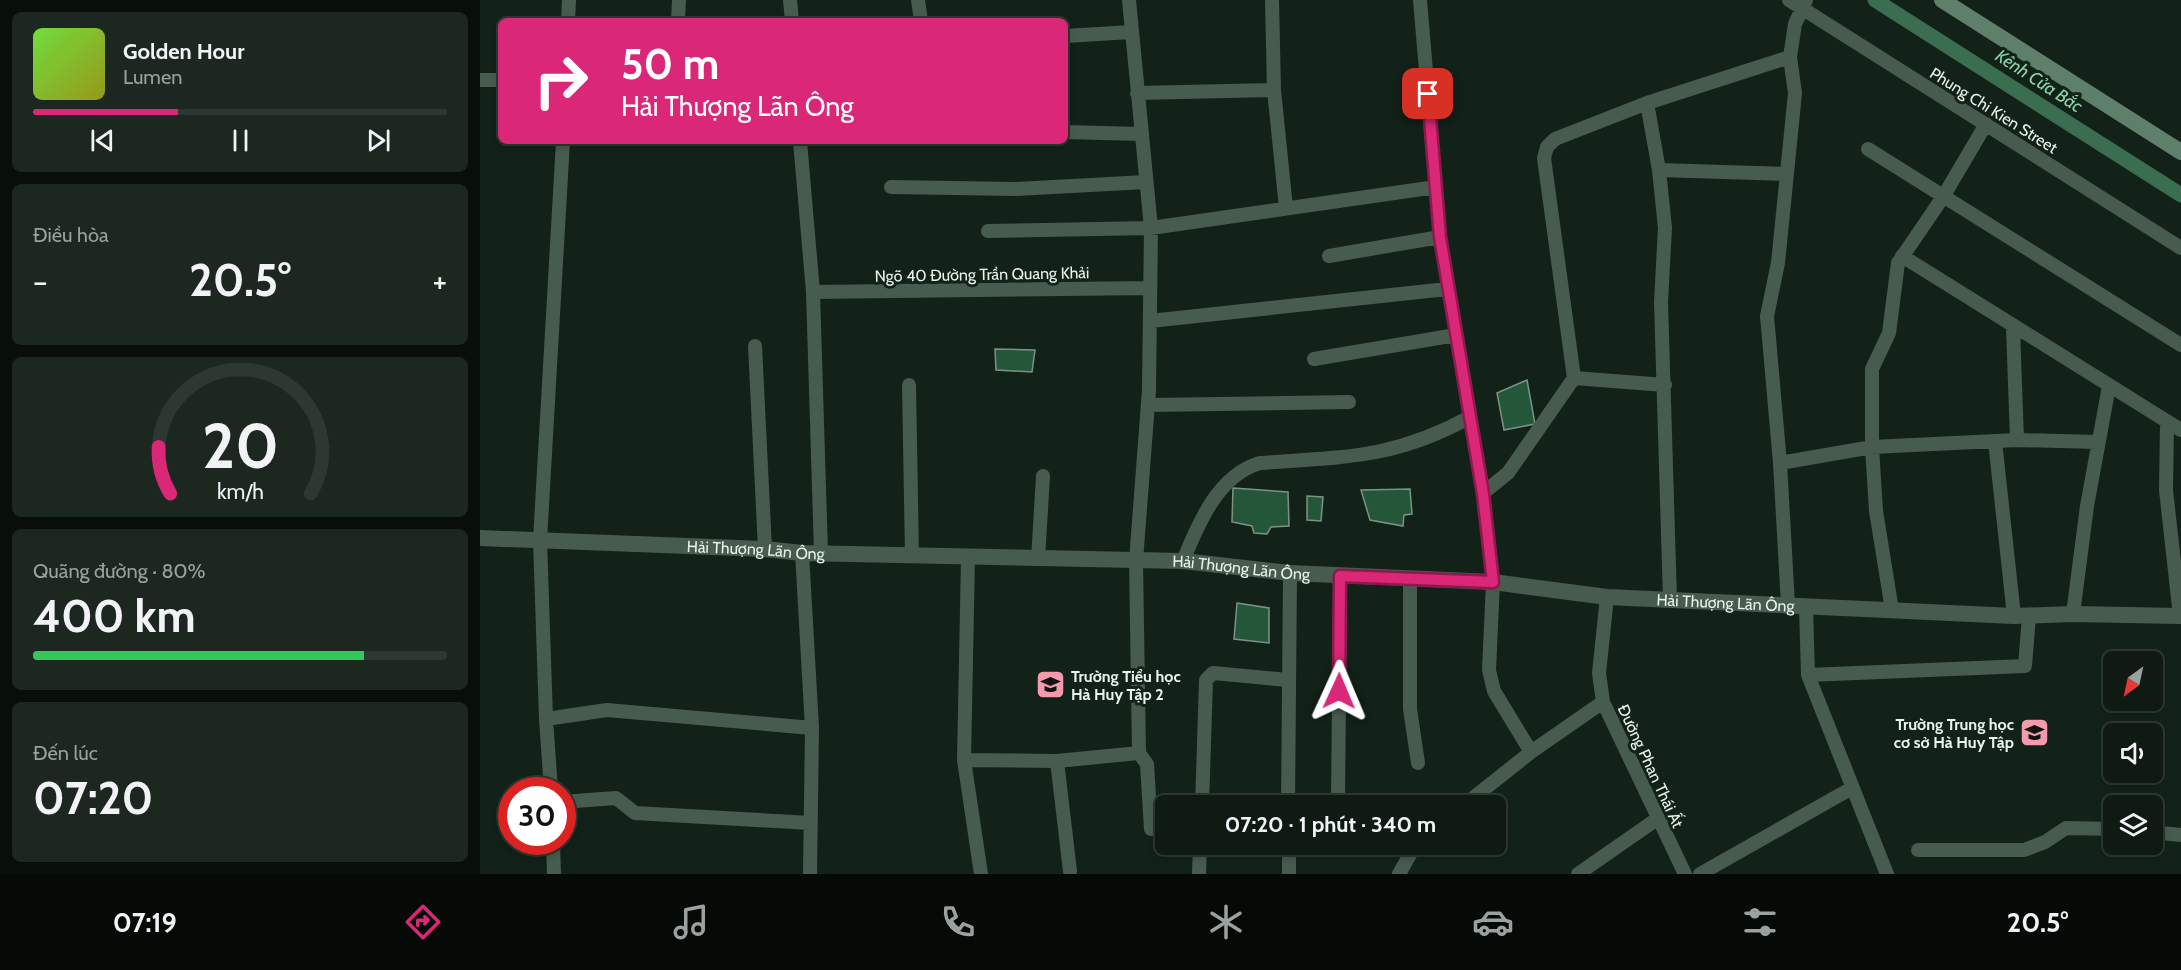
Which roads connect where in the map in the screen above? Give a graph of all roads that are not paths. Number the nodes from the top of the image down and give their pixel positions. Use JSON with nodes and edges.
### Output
{"nodes":[{"id":1,"x":569,"y":0,"type":"edge"},
{"id":2,"x":679,"y":0,"type":"edge"},
{"id":3,"x":790,"y":0,"type":"edge"},
{"id":4,"x":918,"y":0,"type":"edge"},
{"id":5,"x":1129,"y":0,"type":"edge"},
{"id":6,"x":1272,"y":0,"type":"edge"},
{"id":7,"x":1420,"y":0,"type":"edge"},
{"id":8,"x":1942,"y":0,"type":"edge"},
{"id":9,"x":1798,"y":3,"type":"edge"},
{"id":10,"x":568,"y":18,"type":"edge"},
{"id":11,"x":678,"y":18,"type":"edge"},
{"id":12,"x":792,"y":18,"type":"edge"},
{"id":13,"x":921,"y":18,"type":"edge"},
{"id":14,"x":1131,"y":32,"type":"junction"},
{"id":15,"x":1068,"y":36,"type":"edge"},
{"id":16,"x":1790,"y":57,"type":"junction"},
{"id":17,"x":480,"y":80,"type":"edge"},
{"id":18,"x":498,"y":80,"type":"edge"},
{"id":19,"x":1274,"y":90,"type":"junction"},
{"id":20,"x":1137,"y":93,"type":"junction"},
{"id":21,"x":1647,"y":103,"type":"junction"},
{"id":22,"x":1986,"y":123,"type":"junction"},
{"id":23,"x":1068,"y":132,"type":"edge"},
{"id":24,"x":1141,"y":134,"type":"junction"},
{"id":25,"x":563,"y":144,"type":"edge"},
{"id":26,"x":800,"y":144,"type":"edge"},
{"id":27,"x":1868,"y":149,"type":"dead end"},
{"id":28,"x":2181,"y":152,"type":"edge"},
{"id":29,"x":1659,"y":170,"type":"junction"},
{"id":30,"x":1787,"y":174,"type":"junction"},
{"id":31,"x":1146,"y":183,"type":"junction"},
{"id":32,"x":891,"y":187,"type":"dead end"},
{"id":33,"x":1436,"y":187,"type":"junction"},
{"id":34,"x":1942,"y":197,"type":"junction"},
{"id":35,"x":1286,"y":208,"type":"junction"},
{"id":36,"x":1151,"y":228,"type":"junction"},
{"id":37,"x":988,"y":231,"type":"dead end"},
{"id":38,"x":1440,"y":237,"type":"junction"},
{"id":39,"x":2181,"y":249,"type":"edge"},
{"id":40,"x":1329,"y":256,"type":"dead end"},
{"id":41,"x":1902,"y":256,"type":"junction"},
{"id":42,"x":1150,"y":288,"type":"junction"},
{"id":43,"x":1447,"y":289,"type":"junction"},
{"id":44,"x":813,"y":292,"type":"junction"},
{"id":45,"x":1150,"y":321,"type":"junction"},
{"id":46,"x":2013,"y":328,"type":"junction"},
{"id":47,"x":1456,"y":335,"type":"junction"},
{"id":48,"x":2181,"y":345,"type":"edge"},
{"id":49,"x":755,"y":346,"type":"dead end"},
{"id":50,"x":1314,"y":360,"type":"dead end"},
{"id":51,"x":1574,"y":378,"type":"junction"},
{"id":52,"x":909,"y":385,"type":"dead end"},
{"id":53,"x":1665,"y":385,"type":"junction"},
{"id":54,"x":2109,"y":386,"type":"junction"},
{"id":55,"x":1349,"y":402,"type":"dead end"},
{"id":56,"x":1148,"y":405,"type":"junction"},
{"id":57,"x":1470,"y":417,"type":"junction"},
{"id":58,"x":2167,"y":422,"type":"junction"},
{"id":59,"x":2181,"y":430,"type":"edge"},
{"id":60,"x":2017,"y":440,"type":"junction"},
{"id":61,"x":1995,"y":441,"type":"junction"},
{"id":62,"x":2098,"y":442,"type":"junction"},
{"id":63,"x":1872,"y":447,"type":"junction"},
{"id":64,"x":1780,"y":463,"type":"junction"},
{"id":65,"x":1043,"y":476,"type":"dead end"},
{"id":66,"x":1483,"y":494,"type":"junction"},
{"id":67,"x":480,"y":538,"type":"edge"},
{"id":68,"x":540,"y":540,"type":"junction"},
{"id":69,"x":765,"y":549,"type":"junction"},
{"id":70,"x":802,"y":553,"type":"junction"},
{"id":71,"x":821,"y":553,"type":"junction"},
{"id":72,"x":912,"y":556,"type":"junction"},
{"id":73,"x":968,"y":558,"type":"junction"},
{"id":74,"x":1038,"y":559,"type":"junction"},
{"id":75,"x":1136,"y":561,"type":"junction"},
{"id":76,"x":1183,"y":561,"type":"junction"},
{"id":77,"x":1290,"y":573,"type":"junction"},
{"id":78,"x":1340,"y":576,"type":"junction"},
{"id":79,"x":1410,"y":578,"type":"junction"},
{"id":80,"x":1493,"y":582,"type":"junction"},
{"id":81,"x":1607,"y":597,"type":"junction"},
{"id":82,"x":1670,"y":599,"type":"junction"},
{"id":83,"x":1788,"y":605,"type":"junction"},
{"id":84,"x":1806,"y":607,"type":"junction"},
{"id":85,"x":1892,"y":609,"type":"junction"},
{"id":86,"x":2073,"y":614,"type":"junction"},
{"id":87,"x":2022,"y":616,"type":"junction"},
{"id":88,"x":2180,"y":616,"type":"edge"},
{"id":89,"x":1808,"y":675,"type":"junction"},
{"id":90,"x":1287,"y":680,"type":"junction"},
{"id":91,"x":1604,"y":702,"type":"junction"},
{"id":92,"x":546,"y":719,"type":"junction"},
{"id":93,"x":812,"y":728,"type":"junction"},
{"id":94,"x":1531,"y":752,"type":"junction"},
{"id":95,"x":1139,"y":753,"type":"junction"},
{"id":96,"x":964,"y":760,"type":"junction"},
{"id":97,"x":1057,"y":761,"type":"junction"},
{"id":98,"x":1418,"y":763,"type":"dead end"},
{"id":99,"x":550,"y":777,"type":"edge"},
{"id":100,"x":1852,"y":788,"type":"junction"},
{"id":101,"x":1202,"y":795,"type":"edge"},
{"id":102,"x":1288,"y":795,"type":"edge"},
{"id":103,"x":1338,"y":795,"type":"edge"},
{"id":104,"x":1477,"y":795,"type":"edge"},
{"id":105,"x":576,"y":801,"type":"edge"},
{"id":106,"x":1657,"y":819,"type":"junction"},
{"id":107,"x":810,"y":823,"type":"junction"},
{"id":108,"x":1151,"y":829,"type":"dead end"},
{"id":109,"x":2103,"y":829,"type":"edge"},
{"id":110,"x":2163,"y":833,"type":"edge"},
{"id":111,"x":2181,"y":835,"type":"edge"},
{"id":112,"x":1918,"y":850,"type":"dead end"},
{"id":113,"x":553,"y":855,"type":"edge"},
{"id":114,"x":1200,"y":855,"type":"edge"},
{"id":115,"x":1289,"y":855,"type":"edge"},
{"id":116,"x":1410,"y":855,"type":"edge"},
{"id":117,"x":1070,"y":871,"type":"dead end"},
{"id":118,"x":554,"y":874,"type":"edge"},
{"id":119,"x":810,"y":874,"type":"edge"},
{"id":120,"x":981,"y":874,"type":"edge"},
{"id":121,"x":1199,"y":874,"type":"edge"},
{"id":122,"x":1289,"y":874,"type":"edge"},
{"id":123,"x":1400,"y":874,"type":"edge"},
{"id":124,"x":1578,"y":874,"type":"edge"},
{"id":125,"x":1685,"y":874,"type":"edge"},
{"id":126,"x":1700,"y":874,"type":"edge"},
{"id":127,"x":1887,"y":874,"type":"edge"}],
"edges":[{"from":1,"to":10,"type":"street"},
{"from":2,"to":11,"type":"street"},
{"from":3,"to":12,"type":"street"},
{"from":4,"to":13,"type":"street"},
{"from":5,"to":14,"type":"street"},
{"from":6,"to":19,"type":"street"},
{"from":7,"to":33,"type":"street"},
{"from":8,"to":28,"type":"main road"},
{"from":9,"to":16,"type":"street"},
{"from":9,"to":22,"type":"street","name":"Phung Chi Kien Street"},
{"from":14,"to":15,"type":"street"},
{"from":14,"to":20,"type":"street"},
{"from":16,"to":21,"type":"street"},
{"from":16,"to":30,"type":"street"},
{"from":17,"to":18,"type":"street"},
{"from":19,"to":20,"type":"street"},
{"from":19,"to":35,"type":"street"},
{"from":20,"to":24,"type":"street"},
{"from":21,"to":29,"type":"street"},
{"from":21,"to":51,"type":"street"},
{"from":22,"to":34,"type":"street"},
{"from":22,"to":39,"type":"street","name":"Phung Chi Kien Street"},
{"from":23,"to":24,"type":"street"},
{"from":24,"to":31,"type":"street"},
{"from":25,"to":68,"type":"street"},
{"from":26,"to":44,"type":"street"},
{"from":27,"to":34,"type":"street"},
{"from":29,"to":30,"type":"street"},
{"from":29,"to":53,"type":"street"},
{"from":30,"to":64,"type":"street"},
{"from":31,"to":32,"type":"street"},
{"from":31,"to":36,"type":"street"},
{"from":33,"to":35,"type":"street"},
{"from":33,"to":38,"type":"street"},
{"from":34,"to":41,"type":"street"},
{"from":34,"to":48,"type":"street"},
{"from":35,"to":36,"type":"street"},
{"from":36,"to":37,"type":"street"},
{"from":36,"to":42,"type":"street"},
{"from":38,"to":40,"type":"street"},
{"from":38,"to":43,"type":"street"},
{"from":41,"to":46,"type":"street"},
{"from":41,"to":63,"type":"street"},
{"from":42,"to":44,"type":"street","name":"Ngõ 40 Đường Trần Quang Khải"},
{"from":42,"to":45,"type":"street"},
{"from":43,"to":45,"type":"street"},
{"from":43,"to":47,"type":"street"},
{"from":44,"to":71,"type":"street"},
{"from":45,"to":56,"type":"street"},
{"from":46,"to":54,"type":"street"},
{"from":46,"to":60,"type":"street"},
{"from":47,"to":50,"type":"street"},
{"from":47,"to":57,"type":"street"},
{"from":49,"to":69,"type":"street"},
{"from":51,"to":53,"type":"street"},
{"from":51,"to":66,"type":"street"},
{"from":52,"to":72,"type":"street"},
{"from":53,"to":82,"type":"street"},
{"from":54,"to":58,"type":"street"},
{"from":54,"to":62,"type":"street"},
{"from":55,"to":56,"type":"street"},
{"from":56,"to":75,"type":"street"},
{"from":57,"to":66,"type":"street"},
{"from":57,"to":76,"type":"street"},
{"from":58,"to":59,"type":"street"},
{"from":58,"to":88,"type":"street"},
{"from":60,"to":61,"type":"street"},
{"from":60,"to":62,"type":"street"},
{"from":61,"to":63,"type":"street"},
{"from":61,"to":87,"type":"street"},
{"from":62,"to":86,"type":"street"},
{"from":63,"to":64,"type":"street"},
{"from":63,"to":85,"type":"street"},
{"from":64,"to":83,"type":"street"},
{"from":65,"to":74,"type":"street"},
{"from":66,"to":80,"type":"street"},
{"from":67,"to":68,"type":"street","name":"Hải Thượng Lãn Ông"},
{"from":68,"to":69,"type":"street","name":"Hải Thượng Lãn Ông"},
{"from":68,"to":92,"type":"street"},
{"from":69,"to":70,"type":"street","name":"Hải Thượng Lãn Ông"},
{"from":70,"to":71,"type":"street","name":"Hải Thượng Lãn Ông"},
{"from":70,"to":93,"type":"street"},
{"from":71,"to":72,"type":"street","name":"Hải Thượng Lãn Ông"},
{"from":72,"to":73,"type":"street","name":"Hải Thượng Lãn Ông"},
{"from":73,"to":74,"type":"street","name":"Hải Thượng Lãn Ông"},
{"from":73,"to":96,"type":"street"},
{"from":74,"to":75,"type":"street","name":"Hải Thượng Lãn Ông"},
{"from":75,"to":76,"type":"street","name":"Hải Thượng Lãn Ông"},
{"from":75,"to":95,"type":"street"},
{"from":76,"to":77,"type":"street","name":"Hải Thượng Lãn Ông"},
{"from":77,"to":78,"type":"street","name":"Hải Thượng Lãn Ông"},
{"from":77,"to":90,"type":"street"},
{"from":78,"to":79,"type":"street","name":"Hải Thượng Lãn Ông"},
{"from":78,"to":103,"type":"street"},
{"from":79,"to":80,"type":"street","name":"Hải Thượng Lãn Ông"},
{"from":79,"to":98,"type":"street"},
{"from":80,"to":81,"type":"street","name":"Hải Thượng Lãn Ông"},
{"from":80,"to":94,"type":"street"},
{"from":81,"to":82,"type":"street","name":"Hải Thượng Lãn Ông"},
{"from":81,"to":91,"type":"street","name":"Đường Phan Thái Ất"},
{"from":82,"to":83,"type":"street","name":"Hải Thượng Lãn Ông"},
{"from":83,"to":84,"type":"street","name":"Hải Thượng Lãn Ông"},
{"from":84,"to":85,"type":"street","name":"Hải Thượng Lãn Ông"},
{"from":84,"to":89,"type":"street"},
{"from":85,"to":87,"type":"street","name":"Hải Thượng Lãn Ông"},
{"from":86,"to":87,"type":"street","name":"Hải Thượng Lãn Ông"},
{"from":86,"to":88,"type":"street","name":"Hải Thượng Lãn Ông"},
{"from":87,"to":89,"type":"street"},
{"from":89,"to":100,"type":"street"},
{"from":90,"to":101,"type":"street"},
{"from":90,"to":102,"type":"street"},
{"from":91,"to":94,"type":"street"},
{"from":91,"to":106,"type":"street","name":"Đường Phan Thái Ất"},
{"from":92,"to":93,"type":"street"},
{"from":92,"to":99,"type":"street"},
{"from":93,"to":107,"type":"street"},
{"from":94,"to":104,"type":"street"},
{"from":95,"to":97,"type":"street"},
{"from":95,"to":108,"type":"street"},
{"from":96,"to":97,"type":"street"},
{"from":96,"to":120,"type":"street"},
{"from":97,"to":117,"type":"street"},
{"from":100,"to":126,"type":"street"},
{"from":100,"to":127,"type":"street"},
{"from":105,"to":107,"type":"street"},
{"from":106,"to":124,"type":"street"},
{"from":106,"to":125,"type":"street","name":"Đường Phan Thái Ất"},
{"from":107,"to":119,"type":"street"},
{"from":109,"to":112,"type":"street"},
{"from":110,"to":111,"type":"street"},
{"from":113,"to":118,"type":"street"},
{"from":114,"to":121,"type":"street"},
{"from":115,"to":122,"type":"street"},
{"from":116,"to":123,"type":"street"}]}
